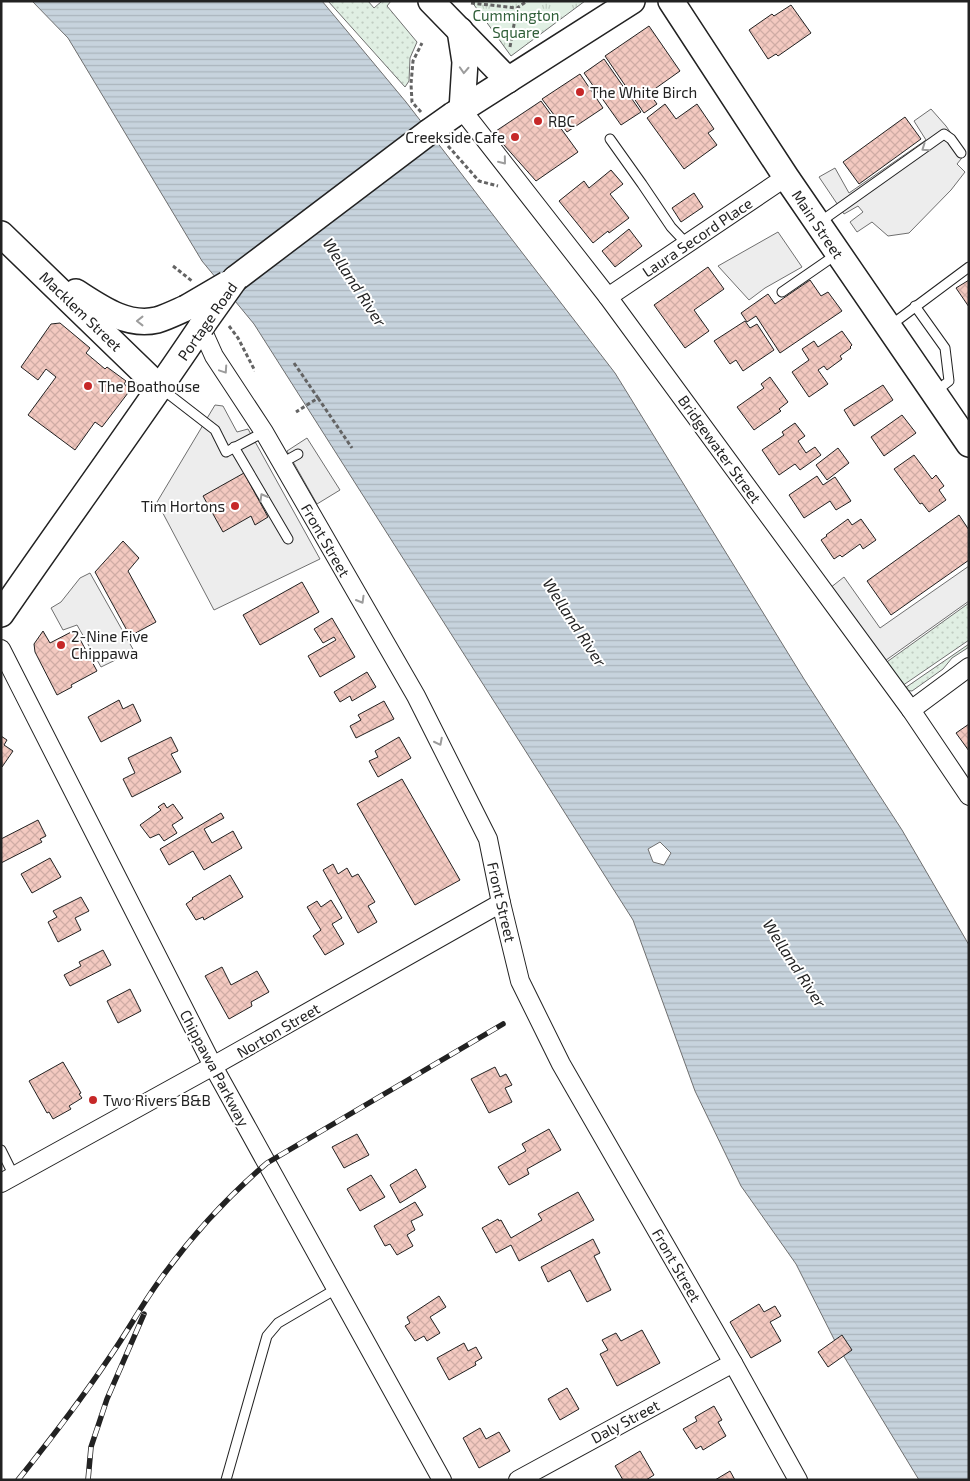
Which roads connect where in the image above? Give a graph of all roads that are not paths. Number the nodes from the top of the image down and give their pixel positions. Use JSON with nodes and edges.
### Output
{"nodes":[{"id":1,"x":432,"y":1,"type":"edge"},
{"id":2,"x":632,"y":1,"type":"edge"},
{"id":3,"x":671,"y":1,"type":"edge"},
{"id":4,"x":460,"y":30,"type":"junction"},
{"id":5,"x":508,"y":80,"type":"junction"},
{"id":6,"x":457,"y":112,"type":"junction"},
{"id":7,"x":610,"y":139,"type":"dead end"},
{"id":8,"x":961,"y":153,"type":"dead end"},
{"id":9,"x":786,"y":177,"type":"junction"},
{"id":10,"x":818,"y":224,"type":"junction"},
{"id":11,"x":1,"y":234,"type":"edge"},
{"id":12,"x":686,"y":243,"type":"junction"},
{"id":13,"x":20,"y":251,"type":"junction"},
{"id":14,"x":838,"y":253,"type":"junction"},
{"id":15,"x":969,"y":267,"type":"edge"},
{"id":16,"x":782,"y":292,"type":"dead end"},
{"id":17,"x":608,"y":297,"type":"junction"},
{"id":18,"x":915,"y":306,"type":"junction"},
{"id":19,"x":194,"y":317,"type":"junction"},
{"id":20,"x":889,"y":327,"type":"junction"},
{"id":21,"x":160,"y":388,"type":"junction"},
{"id":22,"x":934,"y":393,"type":"junction"},
{"id":23,"x":264,"y":432,"type":"junction"},
{"id":24,"x":969,"y":444,"type":"edge"},
{"id":25,"x":234,"y":447,"type":"junction"},
{"id":26,"x":298,"y":454,"type":"dead end"},
{"id":27,"x":282,"y":463,"type":"junction"},
{"id":28,"x":288,"y":539,"type":"dead end"},
{"id":29,"x":1,"y":614,"type":"edge"},
{"id":30,"x":1,"y":649,"type":"edge"},
{"id":31,"x":969,"y":667,"type":"edge"},
{"id":32,"x":911,"y":710,"type":"junction"},
{"id":33,"x":969,"y":796,"type":"edge"},
{"id":34,"x":501,"y":903,"type":"junction"},
{"id":35,"x":213,"y":1066,"type":"junction"},
{"id":36,"x":1,"y":1150,"type":"edge"},
{"id":37,"x":8,"y":1179,"type":"edge"},
{"id":38,"x":336,"y":1289,"type":"junction"},
{"id":39,"x":733,"y":1363,"type":"junction"},
{"id":40,"x":226,"y":1480,"type":"edge"},
{"id":41,"x":442,"y":1480,"type":"edge"},
{"id":42,"x":518,"y":1480,"type":"edge"},
{"id":43,"x":798,"y":1480,"type":"edge"}],
"edges":[{"from":1,"to":4,"type":"main road"},
{"from":2,"to":5,"type":"main road","name":"Portage Road"},
{"from":3,"to":9,"type":"main road","name":"Main Street"},
{"from":4,"to":5,"type":"main road"},
{"from":4,"to":6,"type":"main road","one_way":true},
{"from":5,"to":6,"type":"main road","name":"Portage Road"},
{"from":6,"to":17,"type":"street","name":"Bridgewater Street","one_way":true},
{"from":6,"to":19,"type":"main road","name":"Portage Road","bridge":true},
{"from":7,"to":12,"type":"lane"},
{"from":8,"to":10,"type":"lane","one_way":true},
{"from":9,"to":10,"type":"main road","name":"Main Street"},
{"from":9,"to":12,"type":"street","name":"Laura Secord Place"},
{"from":10,"to":14,"type":"main road","name":"Main Street"},
{"from":11,"to":13,"type":"main road","name":"Macklem Street"},
{"from":12,"to":17,"type":"street","name":"Laura Secord Place"},
{"from":19,"to":13,"type":"main road","one_way":true},
{"from":13,"to":21,"type":"main road","name":"Macklem Street"},
{"from":14,"to":16,"type":"lane"},
{"from":14,"to":20,"type":"main road","name":"Main Street"},
{"from":15,"to":18,"type":"lane"},
{"from":17,"to":32,"type":"street","name":"Bridgewater Street"},
{"from":18,"to":20,"type":"lane"},
{"from":18,"to":22,"type":"lane"},
{"from":19,"to":21,"type":"main road","name":"Portage Road"},
{"from":19,"to":23,"type":"street","name":"Front Street","one_way":true},
{"from":20,"to":22,"type":"main road","name":"Main Street"},
{"from":21,"to":25,"type":"lane"},
{"from":21,"to":29,"type":"main road","name":"Portage Road"},
{"from":22,"to":24,"type":"main road","name":"Main Street"},
{"from":23,"to":25,"type":"lane"},
{"from":23,"to":27,"type":"street","name":"Front Street"},
{"from":28,"to":25,"type":"lane","one_way":true},
{"from":26,"to":27,"type":"lane"},
{"from":27,"to":34,"type":"street","name":"Front Street","one_way":true},
{"from":30,"to":35,"type":"street","name":"Chippawa Parkway"},
{"from":31,"to":32,"type":"street"},
{"from":32,"to":33,"type":"street","name":"Bridgewater Street"},
{"from":34,"to":35,"type":"street","name":"Norton Street"},
{"from":34,"to":39,"type":"street","name":"Front Street"},
{"from":35,"to":37,"type":"street","name":"Norton Street"},
{"from":35,"to":38,"type":"street","name":"Chippawa Parkway"},
{"from":36,"to":37,"type":"lane"},
{"from":38,"to":40,"type":"lane"},
{"from":38,"to":41,"type":"street","name":"Chippawa Parkway"},
{"from":39,"to":42,"type":"street","name":"Daly Street"},
{"from":39,"to":43,"type":"street","name":"Front Street"}]}
